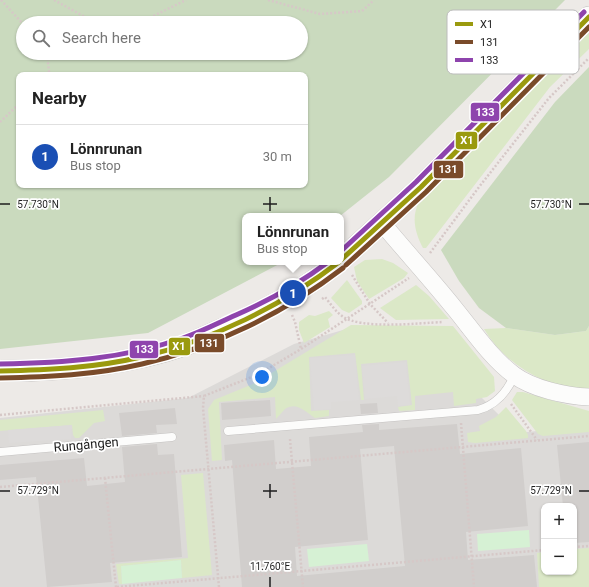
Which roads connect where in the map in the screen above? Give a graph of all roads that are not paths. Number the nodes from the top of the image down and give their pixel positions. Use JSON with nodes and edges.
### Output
{"nodes":[{"id":1,"x":589,"y":17,"type":"edge"},
{"id":2,"x":579,"y":27,"type":"edge"},
{"id":3,"x":533,"y":74,"type":"edge"},
{"id":4,"x":382,"y":223,"type":"junction"},
{"id":5,"x":344,"y":257,"type":"edge"},
{"id":6,"x":335,"y":265,"type":"edge"},
{"id":7,"x":0,"y":371,"type":"edge"},
{"id":8,"x":514,"y":376,"type":"junction"},
{"id":9,"x":589,"y":397,"type":"edge"},
{"id":10,"x":228,"y":431,"type":"dead end"},
{"id":11,"x":172,"y":437,"type":"dead end"},
{"id":12,"x":0,"y":452,"type":"edge"}],
"edges":[{"from":1,"to":2,"type":"street"},
{"from":3,"to":4,"type":"street"},
{"from":4,"to":5,"type":"street"},
{"from":4,"to":8,"type":"street"},
{"from":6,"to":7,"type":"street"},
{"from":8,"to":9,"type":"street"},
{"from":8,"to":10,"type":"lane"},
{"from":11,"to":12,"type":"lane","name":"Rungången"}]}
